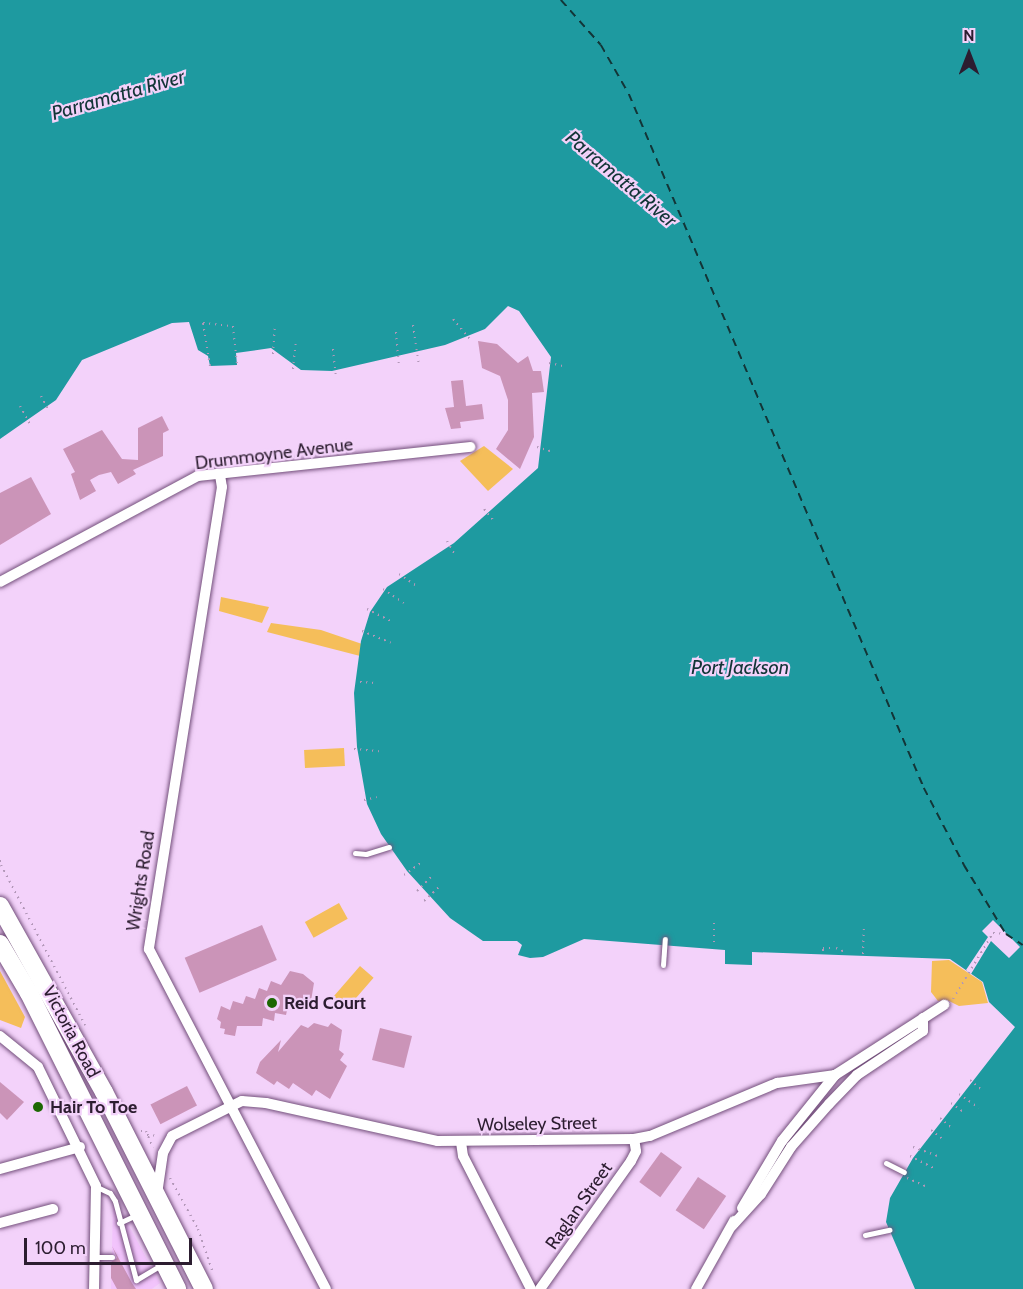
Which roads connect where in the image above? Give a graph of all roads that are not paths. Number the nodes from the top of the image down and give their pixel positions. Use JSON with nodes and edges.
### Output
{"nodes":[{"id":1,"x":470,"y":447,"type":"dead end"},
{"id":2,"x":220,"y":475,"type":"junction"},
{"id":3,"x":0,"y":582,"type":"edge"},
{"id":4,"x":389,"y":847,"type":"dead end"},
{"id":5,"x":355,"y":853,"type":"dead end"},
{"id":6,"x":0,"y":906,"type":"edge"},
{"id":7,"x":665,"y":939,"type":"dead end"},
{"id":8,"x":0,"y":944,"type":"edge"},
{"id":9,"x":663,"y":965,"type":"dead end"},
{"id":10,"x":944,"y":1005,"type":"road end"},
{"id":11,"x":923,"y":1018,"type":"junction"},
{"id":12,"x":0,"y":1036,"type":"edge"},
{"id":13,"x":835,"y":1074,"type":"junction"},
{"id":14,"x":231,"y":1105,"type":"junction"},
{"id":15,"x":633,"y":1139,"type":"junction"},
{"id":16,"x":461,"y":1142,"type":"junction"},
{"id":17,"x":80,"y":1147,"type":"junction"},
{"id":18,"x":886,"y":1163,"type":"dead end"},
{"id":19,"x":0,"y":1169,"type":"edge"},
{"id":20,"x":904,"y":1172,"type":"dead end"},
{"id":21,"x":96,"y":1186,"type":"junction"},
{"id":22,"x":157,"y":1195,"type":"junction"},
{"id":23,"x":53,"y":1209,"type":"dead end"},
{"id":24,"x":139,"y":1213,"type":"junction"},
{"id":25,"x":0,"y":1223,"type":"edge"},
{"id":26,"x":119,"y":1223,"type":"junction"},
{"id":27,"x":732,"y":1226,"type":"junction"},
{"id":28,"x":889,"y":1230,"type":"dead end"},
{"id":29,"x":865,"y":1235,"type":"dead end"},
{"id":30,"x":183,"y":1244,"type":"junction"},
{"id":31,"x":94,"y":1257,"type":"junction"},
{"id":32,"x":111,"y":1257,"type":"dead end"},
{"id":33,"x":165,"y":1262,"type":"junction"},
{"id":34,"x":210,"y":1286,"type":"edge"},
{"id":35,"x":94,"y":1289,"type":"edge"},
{"id":36,"x":177,"y":1289,"type":"edge"},
{"id":37,"x":326,"y":1289,"type":"edge"},
{"id":38,"x":531,"y":1289,"type":"edge"},
{"id":39,"x":540,"y":1289,"type":"edge"},
{"id":40,"x":696,"y":1289,"type":"edge"}],
"edges":[{"from":1,"to":2,"type":"street","name":"Drummoyne Avenue"},
{"from":2,"to":3,"type":"street","name":"Drummoyne Avenue"},
{"from":2,"to":14,"type":"street","name":"Wrights Road"},
{"from":4,"to":5,"type":"lane"},
{"from":6,"to":22,"type":"highway","name":"Victoria Road"},
{"from":7,"to":9,"type":"lane"},
{"from":8,"to":24,"type":"highway","name":"Victoria Road"},
{"from":10,"to":11,"type":"street","name":"Wolseley Street"},
{"from":11,"to":13,"type":"street","name":"Wolseley Street"},
{"from":11,"to":27,"type":"street"},
{"from":12,"to":17,"type":"street"},
{"from":13,"to":15,"type":"street","name":"Wolseley Street"},
{"from":13,"to":27,"type":"street"},
{"from":14,"to":16,"type":"street","name":"Wolseley Street"},
{"from":14,"to":22,"type":"street","name":"Wolseley Street"},
{"from":14,"to":37,"type":"street","name":"Wrights Road"},
{"from":15,"to":16,"type":"street","name":"Wolseley Street"},
{"from":15,"to":39,"type":"street","name":"Raglan Street"},
{"from":16,"to":38,"type":"street"},
{"from":17,"to":19,"type":"street"},
{"from":17,"to":21,"type":"street"},
{"from":18,"to":20,"type":"lane"},
{"from":21,"to":26,"type":"lane"},
{"from":21,"to":31,"type":"street"},
{"from":22,"to":30,"type":"highway","name":"Victoria Road"},
{"from":23,"to":25,"type":"street"},
{"from":24,"to":26,"type":"lane"},
{"from":24,"to":33,"type":"highway","name":"Victoria Road"},
{"from":26,"to":33,"type":"lane"},
{"from":27,"to":40,"type":"street"},
{"from":28,"to":29,"type":"lane"},
{"from":30,"to":34,"type":"highway","name":"Victoria Road"},
{"from":30,"to":36,"type":"highway"},
{"from":31,"to":32,"type":"lane"},
{"from":31,"to":35,"type":"street"},
{"from":33,"to":36,"type":"highway","name":"Victoria Road"}]}
